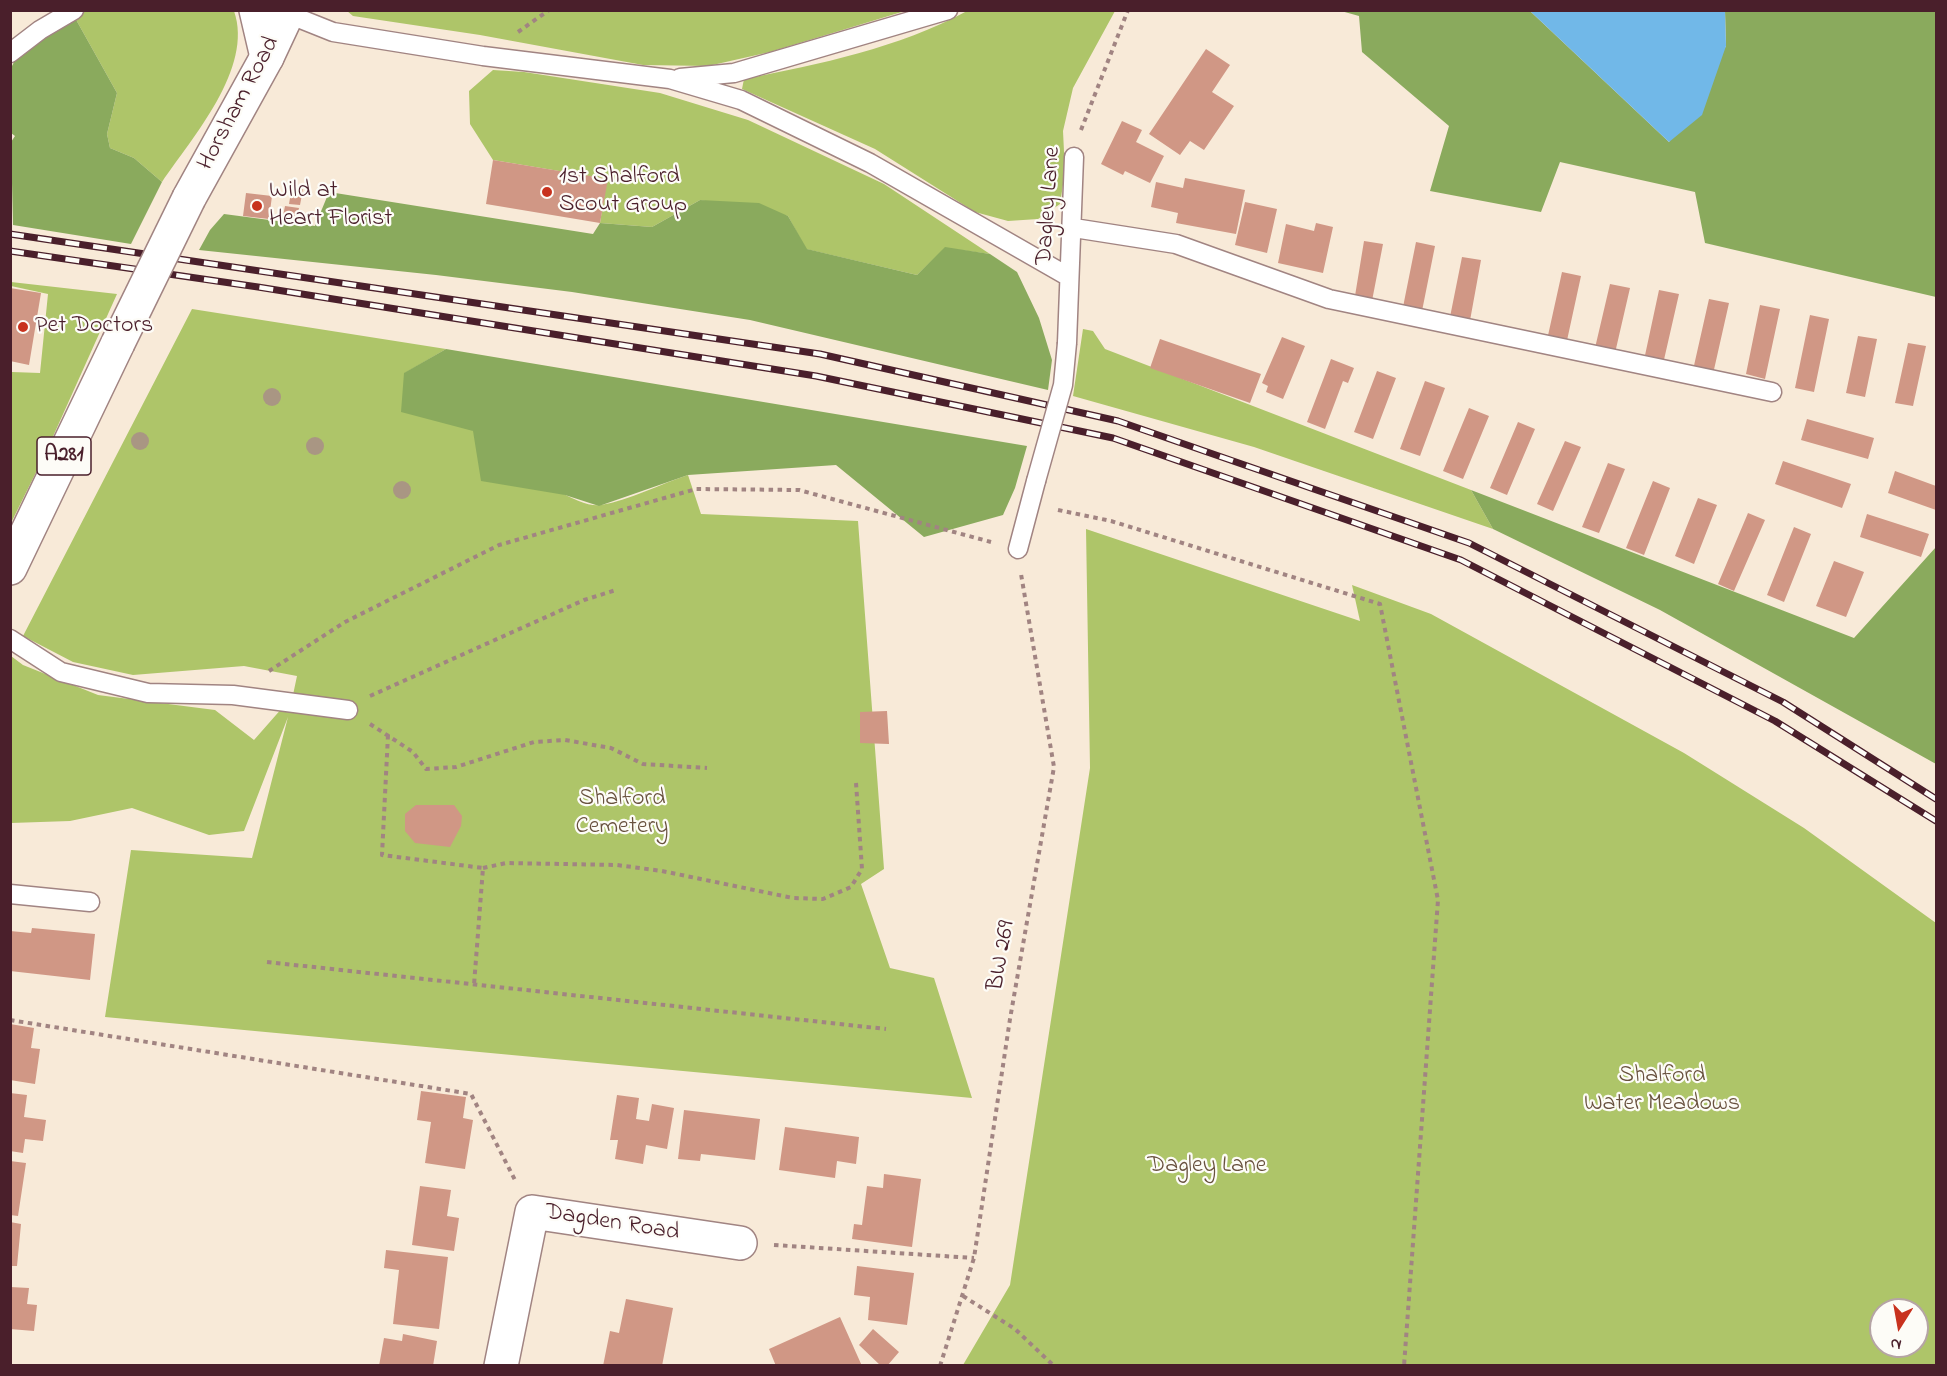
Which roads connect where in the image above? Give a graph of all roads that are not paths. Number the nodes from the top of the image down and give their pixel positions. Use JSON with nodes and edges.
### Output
{"nodes":[{"id":1,"x":74,"y":10,"type":"edge"},
{"id":2,"x":256,"y":10,"type":"edge"},
{"id":3,"x":948,"y":10,"type":"edge"},
{"id":4,"x":289,"y":12,"type":"edge"},
{"id":5,"x":10,"y":53,"type":"edge"},
{"id":6,"x":267,"y":57,"type":"junction"},
{"id":7,"x":670,"y":79,"type":"junction"},
{"id":8,"x":1074,"y":157,"type":"road end"},
{"id":9,"x":1074,"y":228,"type":"junction"},
{"id":10,"x":1069,"y":277,"type":"junction"},
{"id":11,"x":1773,"y":392,"type":"dead end"},
{"id":12,"x":1018,"y":549,"type":"road end"},
{"id":13,"x":10,"y":568,"type":"edge"},
{"id":14,"x":10,"y":639,"type":"edge"},
{"id":15,"x":348,"y":710,"type":"road end"},
{"id":16,"x":10,"y":894,"type":"edge"},
{"id":17,"x":90,"y":902,"type":"dead end"},
{"id":18,"x":740,"y":1243,"type":"road end"},
{"id":19,"x":501,"y":1365,"type":"edge"}],
"edges":[{"from":1,"to":5,"type":"lane"},
{"from":2,"to":6,"type":"main road"},
{"from":3,"to":7,"type":"lane"},
{"from":4,"to":6,"type":"main road","name":"Horsham Road","number":"A281"},
{"from":4,"to":7,"type":"lane"},
{"from":6,"to":13,"type":"main road","name":"Horsham Road","number":"A281","bridge":true},
{"from":7,"to":10,"type":"lane"},
{"from":8,"to":9,"type":"lane","name":"Dagley Lane"},
{"from":9,"to":10,"type":"lane","name":"Dagley Lane"},
{"from":9,"to":11,"type":"lane"},
{"from":10,"to":12,"type":"lane","name":"Dagley Lane","bridge":true},
{"from":14,"to":15,"type":"lane"},
{"from":16,"to":17,"type":"lane"},
{"from":18,"to":19,"type":"main road","name":"Dagden Road"}]}
